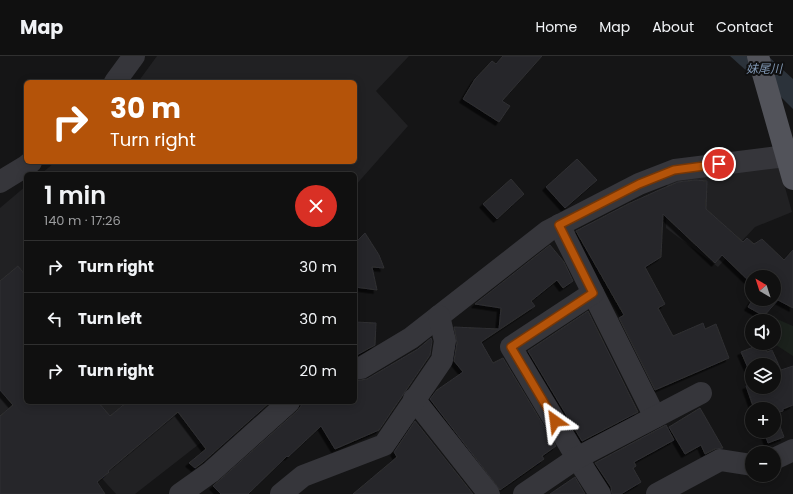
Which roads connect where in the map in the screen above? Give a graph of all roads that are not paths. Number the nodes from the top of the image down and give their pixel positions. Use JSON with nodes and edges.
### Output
{"nodes":[{"id":1,"x":134,"y":56,"type":"edge"},
{"id":2,"x":758,"y":56,"type":"edge"},
{"id":3,"x":117,"y":80,"type":"edge"},
{"id":4,"x":786,"y":156,"type":"junction"},
{"id":5,"x":28,"y":164,"type":"edge"},
{"id":6,"x":793,"y":180,"type":"edge"},
{"id":7,"x":0,"y":182,"type":"edge"},
{"id":8,"x":559,"y":225,"type":"junction"},
{"id":9,"x":593,"y":293,"type":"junction"},
{"id":10,"x":439,"y":316,"type":"junction"},
{"id":11,"x":357,"y":369,"type":"edge"},
{"id":12,"x":701,"y":393,"type":"dead end"},
{"id":13,"x":414,"y":399,"type":"junction"},
{"id":14,"x":287,"y":404,"type":"edge"},
{"id":15,"x":655,"y":417,"type":"junction"},
{"id":16,"x":793,"y":450,"type":"edge"},
{"id":17,"x":781,"y":456,"type":"edge"},
{"id":18,"x":577,"y":458,"type":"junction"},
{"id":19,"x":745,"y":464,"type":"edge"},
{"id":20,"x":180,"y":494,"type":"edge"},
{"id":21,"x":281,"y":494,"type":"edge"},
{"id":22,"x":489,"y":494,"type":"edge"},
{"id":23,"x":524,"y":494,"type":"edge"},
{"id":24,"x":600,"y":494,"type":"edge"},
{"id":25,"x":657,"y":494,"type":"edge"}],
"edges":[{"from":1,"to":3,"type":"street"},
{"from":2,"to":4,"type":"main road"},
{"from":4,"to":6,"type":"main road"},
{"from":4,"to":8,"type":"street"},
{"from":5,"to":7,"type":"street"},
{"from":8,"to":9,"type":"street"},
{"from":8,"to":10,"type":"street"},
{"from":9,"to":15,"type":"street"},
{"from":9,"to":18,"type":"street"},
{"from":10,"to":11,"type":"street"},
{"from":10,"to":13,"type":"street"},
{"from":12,"to":15,"type":"street"},
{"from":13,"to":21,"type":"street"},
{"from":13,"to":22,"type":"street"},
{"from":14,"to":20,"type":"street"},
{"from":15,"to":18,"type":"street"},
{"from":16,"to":17,"type":"street"},
{"from":18,"to":23,"type":"street"},
{"from":18,"to":24,"type":"street"},
{"from":19,"to":25,"type":"street"}]}
